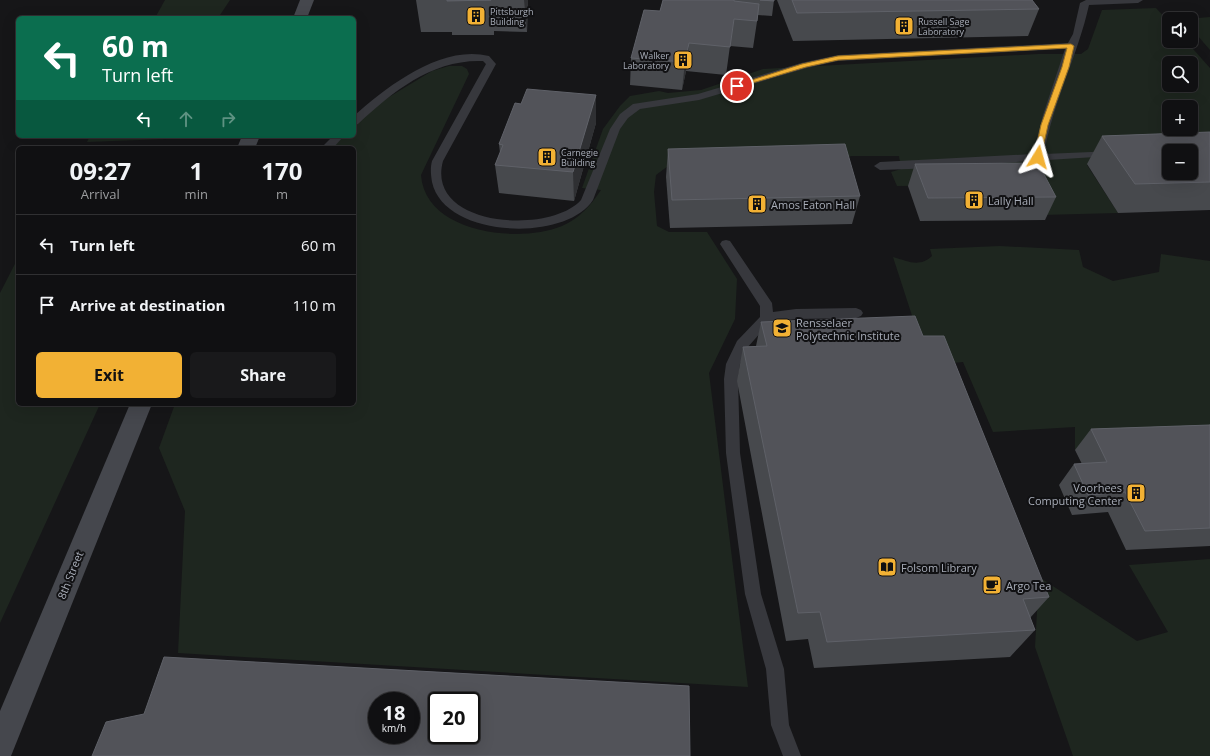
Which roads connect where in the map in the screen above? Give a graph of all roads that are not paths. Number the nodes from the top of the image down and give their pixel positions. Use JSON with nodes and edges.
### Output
{"nodes":[{"id":1,"x":307,"y":0,"type":"edge"},
{"id":2,"x":1138,"y":0,"type":"edge"},
{"id":3,"x":1082,"y":2,"type":"edge"},
{"id":4,"x":301,"y":16,"type":"edge"},
{"id":5,"x":1071,"y":46,"type":"junction"},
{"id":6,"x":356,"y":120,"type":"edge"},
{"id":7,"x":337,"y":138,"type":"edge"},
{"id":8,"x":329,"y":146,"type":"edge"},
{"id":9,"x":1125,"y":153,"type":"edge"},
{"id":10,"x":1038,"y":157,"type":"junction"},
{"id":11,"x":880,"y":166,"type":"dead end"},
{"id":12,"x":726,"y":244,"type":"dead end"},
{"id":13,"x":856,"y":313,"type":"dead end"},
{"id":14,"x":766,"y":318,"type":"junction"},
{"id":15,"x":140,"y":406,"type":"edge"},
{"id":16,"x":0,"y":746,"type":"edge"},
{"id":17,"x":792,"y":756,"type":"edge"}],
"edges":[{"from":1,"to":4,"type":"street"},
{"from":2,"to":3,"type":"lane"},
{"from":3,"to":5,"type":"lane"},
{"from":5,"to":6,"type":"lane"},
{"from":5,"to":10,"type":"lane"},
{"from":7,"to":8,"type":"lane"},
{"from":9,"to":10,"type":"lane"},
{"from":10,"to":11,"type":"lane"},
{"from":12,"to":14,"type":"lane"},
{"from":13,"to":14,"type":"lane"},
{"from":14,"to":17,"type":"lane"},
{"from":15,"to":16,"type":"street","name":"8th Street"}]}
